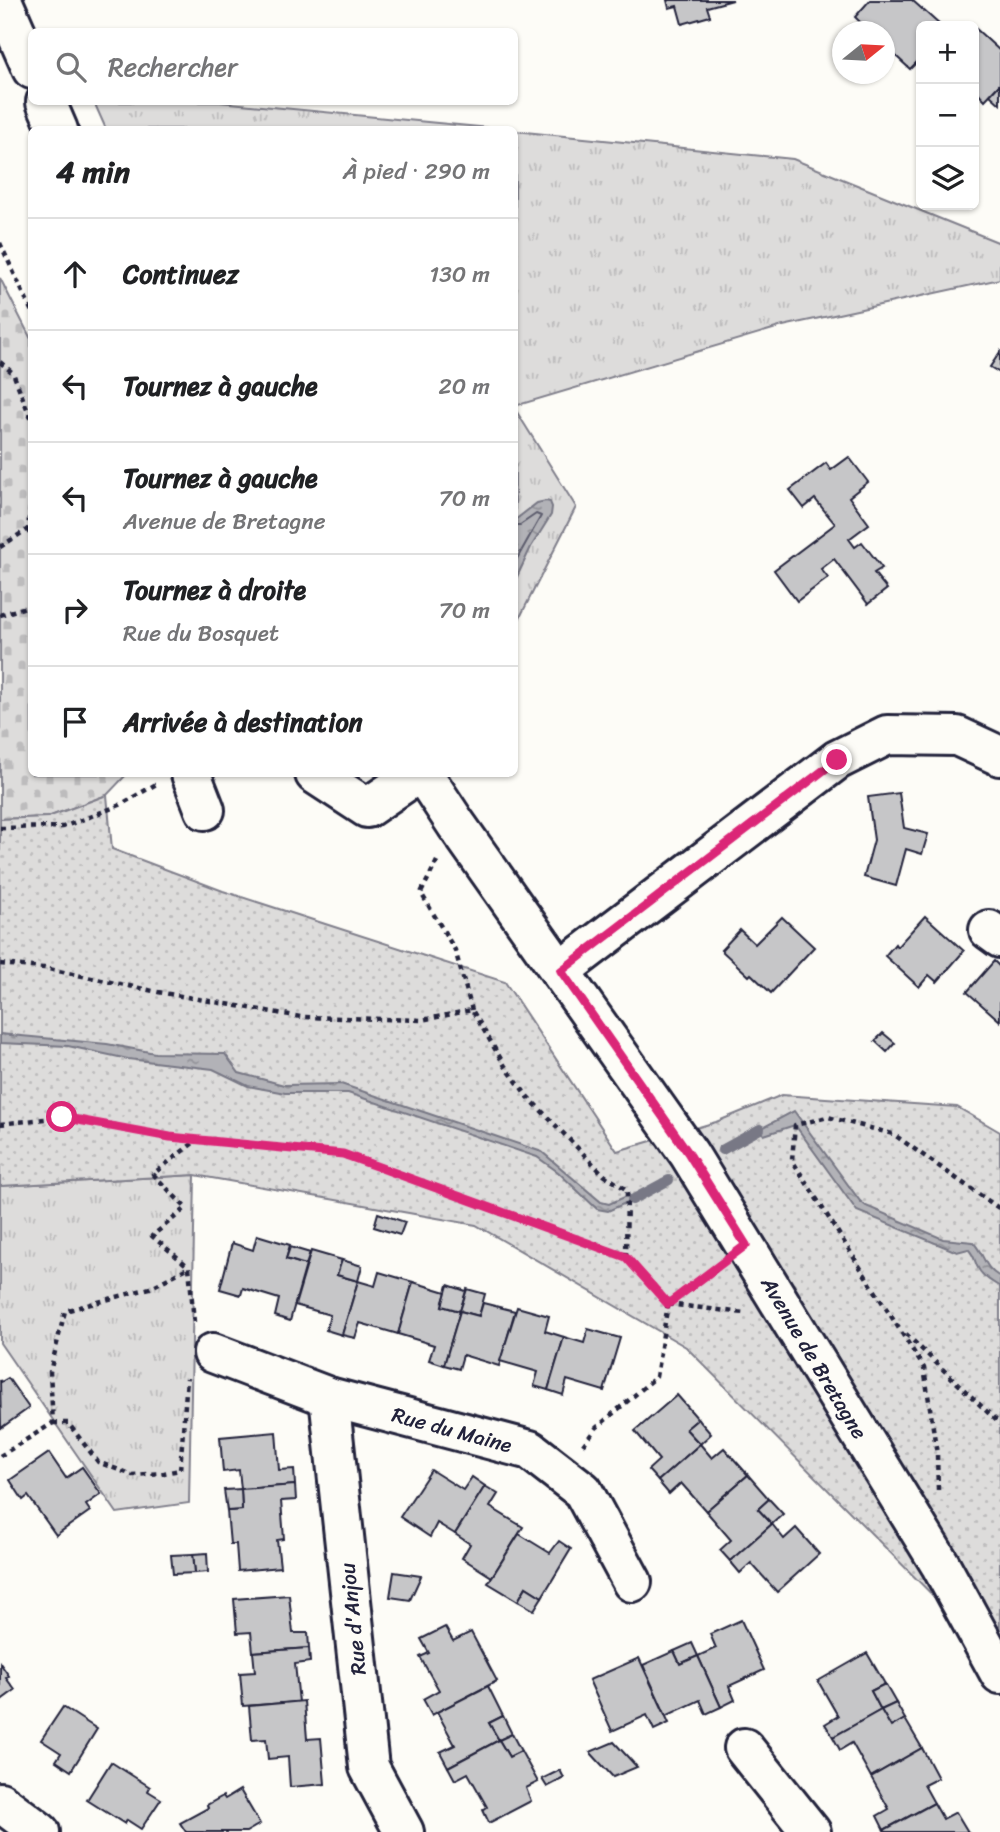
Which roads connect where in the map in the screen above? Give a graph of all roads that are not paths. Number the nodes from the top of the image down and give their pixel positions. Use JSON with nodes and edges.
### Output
{"nodes":[{"id":1,"x":2,"y":0,"type":"edge"},
{"id":2,"x":28,"y":60,"type":"edge"},
{"id":3,"x":47,"y":105,"type":"edge"},
{"id":4,"x":56,"y":126,"type":"edge"},
{"id":5,"x":1000,"y":756,"type":"edge"},
{"id":6,"x":177,"y":777,"type":"edge"},
{"id":7,"x":319,"y":777,"type":"edge"},
{"id":8,"x":412,"y":777,"type":"edge"},
{"id":9,"x":425,"y":777,"type":"edge"},
{"id":10,"x":205,"y":810,"type":"dead end"},
{"id":11,"x":561,"y":971,"type":"junction"},
{"id":12,"x":213,"y":1353,"type":"road end"},
{"id":13,"x":329,"y":1397,"type":"junction"},
{"id":14,"x":632,"y":1583,"type":"dead end"},
{"id":15,"x":1000,"y":1674,"type":"edge"},
{"id":16,"x":744,"y":1748,"type":"dead end"},
{"id":17,"x":0,"y":1802,"type":"edge"},
{"id":18,"x":396,"y":1830,"type":"edge"},
{"id":19,"x":40,"y":1832,"type":"edge"},
{"id":20,"x":811,"y":1832,"type":"edge"}],
"edges":[{"from":1,"to":2,"type":"street"},
{"from":3,"to":4,"type":"street"},
{"from":5,"to":11,"type":"street"},
{"from":6,"to":10,"type":"street"},
{"from":7,"to":8,"type":"street"},
{"from":9,"to":11,"type":"street","name":"Avenue de Bretagne"},
{"from":11,"to":15,"type":"street","name":"Avenue de Bretagne"},
{"from":12,"to":13,"type":"street","name":"Rue du Maine"},
{"from":13,"to":14,"type":"street","name":"Rue du Maine"},
{"from":13,"to":18,"type":"street","name":"Rue d'Anjou"},
{"from":16,"to":20,"type":"street"},
{"from":17,"to":19,"type":"street"}]}
